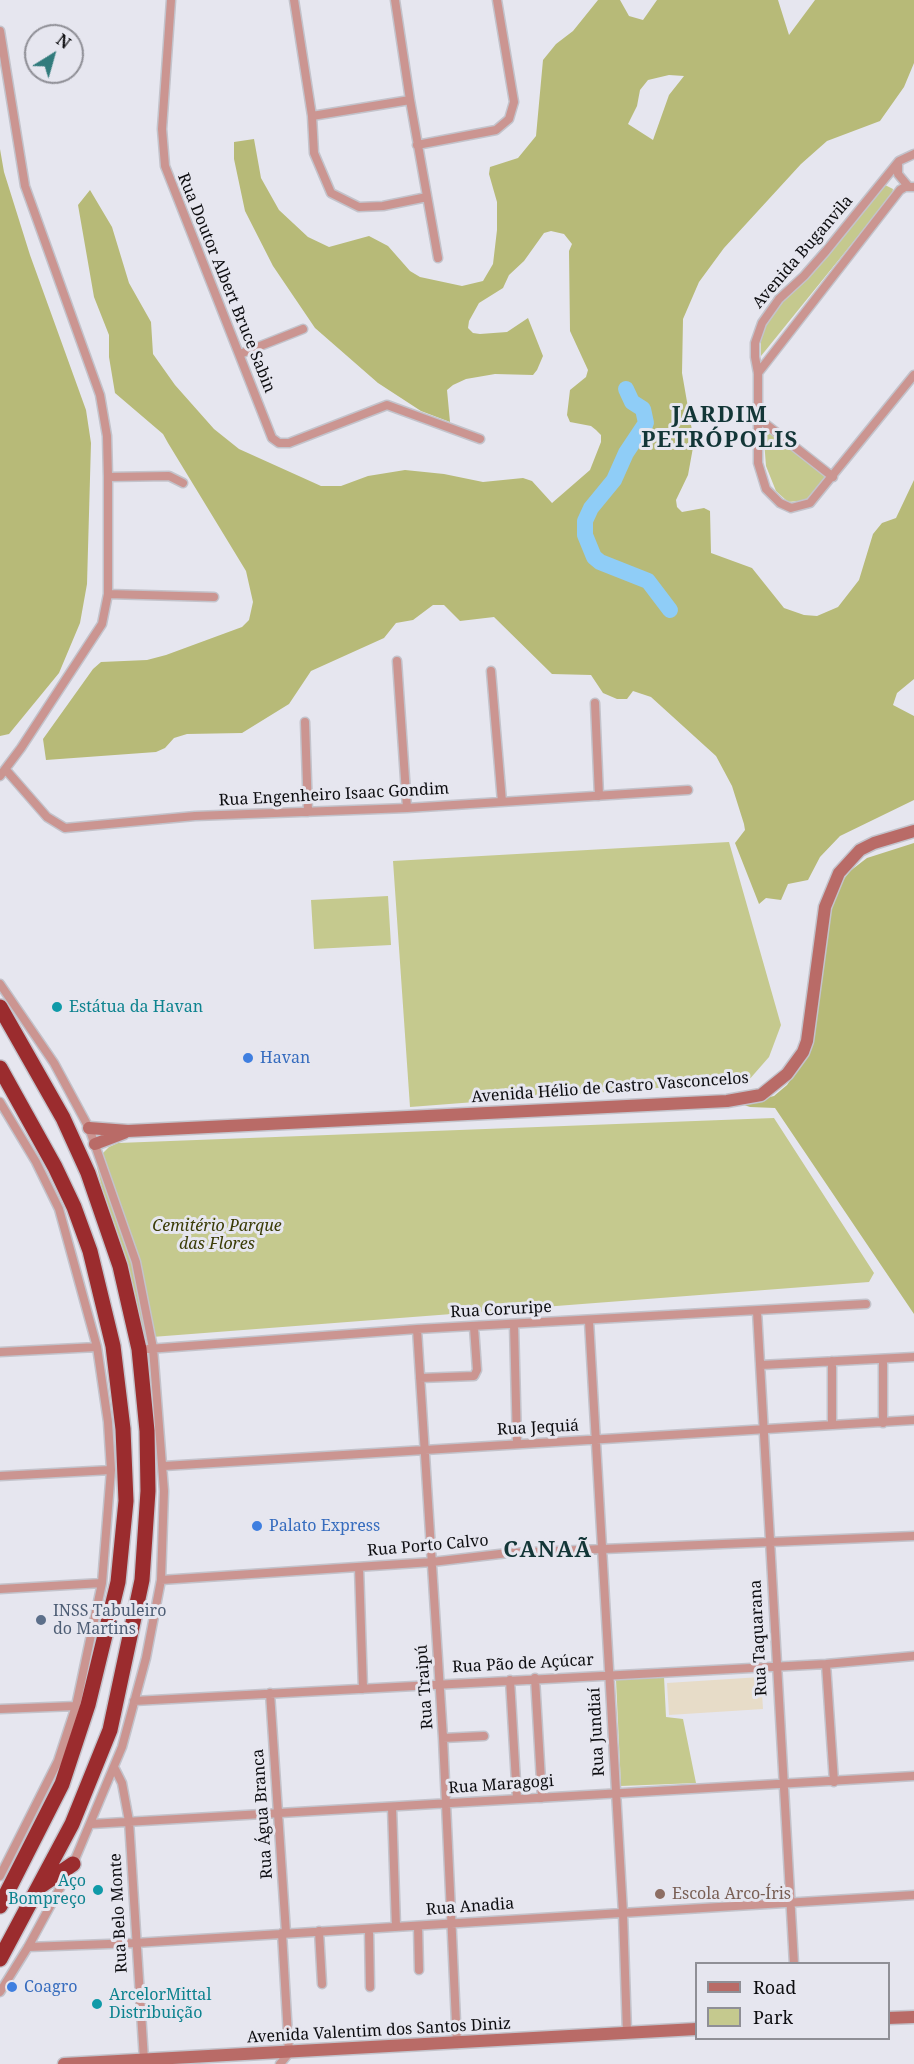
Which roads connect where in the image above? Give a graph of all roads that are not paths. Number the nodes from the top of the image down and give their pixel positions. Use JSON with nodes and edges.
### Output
{"nodes":[{"id":1,"x":171,"y":0,"type":"edge"},
{"id":2,"x":294,"y":0,"type":"edge"},
{"id":3,"x":395,"y":0,"type":"edge"},
{"id":4,"x":497,"y":0,"type":"edge"},
{"id":5,"x":0,"y":31,"type":"edge"},
{"id":6,"x":410,"y":100,"type":"junction"},
{"id":7,"x":312,"y":116,"type":"junction"},
{"id":8,"x":417,"y":145,"type":"junction"},
{"id":9,"x":914,"y":153,"type":"edge"},
{"id":10,"x":899,"y":161,"type":"junction"},
{"id":11,"x":881,"y":183,"type":"junction"},
{"id":12,"x":905,"y":189,"type":"edge"},
{"id":13,"x":427,"y":197,"type":"junction"},
{"id":14,"x":438,"y":258,"type":"dead end"},
{"id":15,"x":303,"y":329,"type":"dead end"},
{"id":16,"x":240,"y":354,"type":"junction"},
{"id":17,"x":758,"y":373,"type":"junction"},
{"id":18,"x":914,"y":375,"type":"edge"},
{"id":19,"x":758,"y":418,"type":"junction"},
{"id":20,"x":480,"y":439,"type":"dead end"},
{"id":21,"x":108,"y":477,"type":"junction"},
{"id":22,"x":833,"y":477,"type":"junction"},
{"id":23,"x":183,"y":483,"type":"dead end"},
{"id":24,"x":108,"y":594,"type":"junction"},
{"id":25,"x":214,"y":597,"type":"dead end"},
{"id":26,"x":398,"y":661,"type":"dead end"},
{"id":27,"x":491,"y":671,"type":"dead end"},
{"id":28,"x":595,"y":703,"type":"dead end"},
{"id":29,"x":305,"y":722,"type":"dead end"},
{"id":30,"x":3,"y":773,"type":"edge"},
{"id":31,"x":688,"y":790,"type":"dead end"},
{"id":32,"x":599,"y":796,"type":"junction"},
{"id":33,"x":502,"y":802,"type":"junction"},
{"id":34,"x":407,"y":808,"type":"junction"},
{"id":35,"x":308,"y":812,"type":"junction"},
{"id":36,"x":914,"y":831,"type":"edge"},
{"id":37,"x":0,"y":984,"type":"edge"},
{"id":38,"x":0,"y":1007,"type":"edge"},
{"id":39,"x":0,"y":1068,"type":"edge"},
{"id":40,"x":0,"y":1102,"type":"edge"},
{"id":41,"x":89,"y":1128,"type":"junction"},
{"id":42,"x":128,"y":1131,"type":"junction"},
{"id":43,"x":95,"y":1144,"type":"junction"},
{"id":44,"x":866,"y":1304,"type":"dead end"},
{"id":45,"x":757,"y":1311,"type":"junction"},
{"id":46,"x":589,"y":1321,"type":"junction"},
{"id":47,"x":514,"y":1324,"type":"junction"},
{"id":48,"x":474,"y":1327,"type":"junction"},
{"id":49,"x":417,"y":1329,"type":"junction"},
{"id":50,"x":97,"y":1347,"type":"junction"},
{"id":51,"x":146,"y":1349,"type":"junction"},
{"id":52,"x":0,"y":1352,"type":"edge"},
{"id":53,"x":914,"y":1357,"type":"edge"},
{"id":54,"x":882,"y":1359,"type":"junction"},
{"id":55,"x":832,"y":1361,"type":"junction"},
{"id":56,"x":761,"y":1365,"type":"junction"},
{"id":57,"x":420,"y":1378,"type":"junction"},
{"id":58,"x":914,"y":1420,"type":"edge"},
{"id":59,"x":884,"y":1423,"type":"junction"},
{"id":60,"x":832,"y":1425,"type":"junction"},
{"id":61,"x":764,"y":1429,"type":"junction"},
{"id":62,"x":596,"y":1439,"type":"junction"},
{"id":63,"x":517,"y":1444,"type":"junction"},
{"id":64,"x":425,"y":1450,"type":"junction"},
{"id":65,"x":164,"y":1466,"type":"junction"},
{"id":66,"x":111,"y":1470,"type":"junction"},
{"id":67,"x":0,"y":1476,"type":"edge"},
{"id":68,"x":914,"y":1536,"type":"edge"},
{"id":69,"x":769,"y":1541,"type":"junction"},
{"id":70,"x":603,"y":1549,"type":"junction"},
{"id":71,"x":432,"y":1562,"type":"junction"},
{"id":72,"x":359,"y":1567,"type":"junction"},
{"id":73,"x":161,"y":1580,"type":"junction"},
{"id":74,"x":102,"y":1583,"type":"junction"},
{"id":75,"x":0,"y":1589,"type":"edge"},
{"id":76,"x":914,"y":1656,"type":"edge"},
{"id":77,"x":826,"y":1664,"type":"junction"},
{"id":78,"x":776,"y":1666,"type":"junction"},
{"id":79,"x":608,"y":1675,"type":"junction"},
{"id":80,"x":535,"y":1678,"type":"junction"},
{"id":81,"x":510,"y":1680,"type":"junction"},
{"id":82,"x":439,"y":1684,"type":"junction"},
{"id":83,"x":363,"y":1689,"type":"junction"},
{"id":84,"x":270,"y":1693,"type":"junction"},
{"id":85,"x":134,"y":1701,"type":"junction"},
{"id":86,"x":76,"y":1706,"type":"junction"},
{"id":87,"x":0,"y":1709,"type":"edge"},
{"id":88,"x":484,"y":1736,"type":"dead end"},
{"id":89,"x":443,"y":1738,"type":"junction"},
{"id":90,"x":114,"y":1767,"type":"junction"},
{"id":91,"x":914,"y":1776,"type":"edge"},
{"id":92,"x":834,"y":1782,"type":"junction"},
{"id":93,"x":783,"y":1785,"type":"junction"},
{"id":94,"x":615,"y":1794,"type":"junction"},
{"id":95,"x":542,"y":1798,"type":"junction"},
{"id":96,"x":517,"y":1799,"type":"junction"},
{"id":97,"x":446,"y":1804,"type":"junction"},
{"id":98,"x":392,"y":1807,"type":"junction"},
{"id":99,"x":279,"y":1811,"type":"junction"},
{"id":100,"x":129,"y":1821,"type":"junction"},
{"id":101,"x":91,"y":1824,"type":"junction"},
{"id":102,"x":73,"y":1864,"type":"junction"},
{"id":103,"x":0,"y":1876,"type":"edge"},
{"id":104,"x":39,"y":1887,"type":"junction"},
{"id":105,"x":914,"y":1895,"type":"edge"},
{"id":106,"x":790,"y":1902,"type":"junction"},
{"id":107,"x":0,"y":1906,"type":"edge"},
{"id":108,"x":623,"y":1913,"type":"junction"},
{"id":109,"x":453,"y":1923,"type":"junction"},
{"id":110,"x":418,"y":1926,"type":"junction"},
{"id":111,"x":396,"y":1927,"type":"junction"},
{"id":112,"x":369,"y":1929,"type":"junction"},
{"id":113,"x":319,"y":1931,"type":"junction"},
{"id":114,"x":284,"y":1933,"type":"junction"},
{"id":115,"x":135,"y":1944,"type":"junction"},
{"id":116,"x":28,"y":1947,"type":"junction"},
{"id":117,"x":0,"y":1959,"type":"edge"},
{"id":118,"x":794,"y":1962,"type":"edge"},
{"id":119,"x":419,"y":1970,"type":"dead end"},
{"id":120,"x":322,"y":1984,"type":"dead end"},
{"id":121,"x":370,"y":1987,"type":"dead end"},
{"id":122,"x":0,"y":1992,"type":"edge"},
{"id":123,"x":914,"y":2017,"type":"edge"},
{"id":124,"x":890,"y":2018,"type":"edge"},
{"id":125,"x":695,"y":2029,"type":"edge"},
{"id":126,"x":627,"y":2033,"type":"junction"},
{"id":127,"x":457,"y":2044,"type":"junction"},
{"id":128,"x":289,"y":2053,"type":"junction"},
{"id":129,"x":144,"y":2060,"type":"junction"},
{"id":130,"x":64,"y":2064,"type":"edge"},
{"id":131,"x":280,"y":2064,"type":"edge"}],
"edges":[{"from":1,"to":16,"type":"street","name":"Rua Doutor Albert Bruce Sabin"},
{"from":2,"to":7,"type":"street"},
{"from":3,"to":6,"type":"street"},
{"from":4,"to":8,"type":"street"},
{"from":5,"to":21,"type":"street"},
{"from":6,"to":7,"type":"street"},
{"from":6,"to":8,"type":"street"},
{"from":7,"to":13,"type":"street"},
{"from":8,"to":13,"type":"street"},
{"from":9,"to":10,"type":"street"},
{"from":10,"to":11,"type":"street","name":"Avenida Buganvila"},
{"from":10,"to":12,"type":"street"},
{"from":11,"to":12,"type":"street"},
{"from":11,"to":17,"type":"street","name":"Avenida Buganvila"},
{"from":12,"to":17,"type":"street"},
{"from":13,"to":14,"type":"street"},
{"from":15,"to":16,"type":"street"},
{"from":16,"to":20,"type":"street","name":"Rua Doutor Albert Bruce Sabin"},
{"from":17,"to":19,"type":"street","name":"Avenida Buganvila"},
{"from":18,"to":22,"type":"street"},
{"from":19,"to":22,"type":"street"},
{"from":19,"to":22,"type":"street","name":"Avenida Buganvila"},
{"from":21,"to":23,"type":"street"},
{"from":21,"to":24,"type":"street"},
{"from":24,"to":25,"type":"street"},
{"from":24,"to":30,"type":"street"},
{"from":26,"to":34,"type":"street"},
{"from":27,"to":33,"type":"street"},
{"from":28,"to":32,"type":"street"},
{"from":29,"to":35,"type":"street"},
{"from":30,"to":35,"type":"street","name":"Rua Engenheiro Isaac Gondim"},
{"from":31,"to":32,"type":"street","name":"Rua Engenheiro Isaac Gondim"},
{"from":32,"to":33,"type":"street","name":"Rua Engenheiro Isaac Gondim"},
{"from":33,"to":34,"type":"street","name":"Rua Engenheiro Isaac Gondim"},
{"from":34,"to":35,"type":"street","name":"Rua Engenheiro Isaac Gondim"},
{"from":36,"to":42,"type":"street","name":"Avenida Hélio de Castro Vasconcelos"},
{"from":37,"to":41,"type":"street"},
{"from":38,"to":51,"type":"highway"},
{"from":39,"to":107,"type":"highway"},
{"from":40,"to":50,"type":"street"},
{"from":41,"to":42,"type":"street","name":"Avenida Hélio de Castro Vasconcelos"},
{"from":41,"to":43,"type":"street"},
{"from":42,"to":43,"type":"street","name":"Avenida Hélio de Castro Vasconcelos"},
{"from":43,"to":51,"type":"street"},
{"from":44,"to":45,"type":"street","name":"Rua Coruripe"},
{"from":45,"to":46,"type":"street","name":"Rua Coruripe"},
{"from":45,"to":56,"type":"street","name":"Rua Taquarana"},
{"from":46,"to":47,"type":"street","name":"Rua Coruripe"},
{"from":46,"to":62,"type":"street","name":"Rua Jundiaí"},
{"from":47,"to":48,"type":"street","name":"Rua Coruripe"},
{"from":47,"to":63,"type":"street"},
{"from":48,"to":49,"type":"street","name":"Rua Coruripe"},
{"from":48,"to":57,"type":"street"},
{"from":49,"to":51,"type":"street","name":"Rua Coruripe"},
{"from":49,"to":57,"type":"street","name":"Rua Traipú"},
{"from":50,"to":52,"type":"street"},
{"from":50,"to":66,"type":"street"},
{"from":51,"to":65,"type":"street"},
{"from":51,"to":104,"type":"highway"},
{"from":53,"to":54,"type":"street"},
{"from":54,"to":55,"type":"street"},
{"from":54,"to":59,"type":"street"},
{"from":55,"to":56,"type":"street"},
{"from":55,"to":60,"type":"street"},
{"from":56,"to":61,"type":"street","name":"Rua Taquarana"},
{"from":57,"to":64,"type":"street","name":"Rua Traipú"},
{"from":58,"to":59,"type":"street","name":"Rua Jequiá"},
{"from":59,"to":60,"type":"street","name":"Rua Jequiá"},
{"from":60,"to":61,"type":"street","name":"Rua Jequiá"},
{"from":61,"to":62,"type":"street","name":"Rua Jequiá"},
{"from":61,"to":69,"type":"street","name":"Rua Taquarana"},
{"from":62,"to":63,"type":"street","name":"Rua Jequiá"},
{"from":62,"to":70,"type":"street","name":"Rua Jundiaí"},
{"from":63,"to":64,"type":"street","name":"Rua Jequiá"},
{"from":64,"to":65,"type":"street","name":"Rua Jequiá"},
{"from":64,"to":71,"type":"street","name":"Rua Traipú"},
{"from":65,"to":73,"type":"street"},
{"from":66,"to":67,"type":"street"},
{"from":66,"to":74,"type":"street"},
{"from":68,"to":69,"type":"street","name":"Rua Porto Calvo"},
{"from":69,"to":70,"type":"street","name":"Rua Porto Calvo"},
{"from":69,"to":78,"type":"street","name":"Rua Taquarana"},
{"from":70,"to":71,"type":"street","name":"Rua Porto Calvo"},
{"from":70,"to":79,"type":"street","name":"Rua Jundiaí"},
{"from":71,"to":72,"type":"street","name":"Rua Porto Calvo"},
{"from":71,"to":82,"type":"street","name":"Rua Traipú"},
{"from":72,"to":73,"type":"street","name":"Rua Porto Calvo"},
{"from":72,"to":83,"type":"street"},
{"from":73,"to":85,"type":"street"},
{"from":74,"to":75,"type":"street"},
{"from":74,"to":86,"type":"street"},
{"from":76,"to":77,"type":"street","name":"Rua Pão de Açúcar"},
{"from":77,"to":78,"type":"street","name":"Rua Pão de Açúcar"},
{"from":77,"to":92,"type":"street"},
{"from":78,"to":79,"type":"street","name":"Rua Pão de Açúcar"},
{"from":78,"to":93,"type":"street","name":"Rua Taquarana"},
{"from":79,"to":80,"type":"street","name":"Rua Pão de Açúcar"},
{"from":79,"to":94,"type":"street","name":"Rua Jundiaí"},
{"from":80,"to":81,"type":"street","name":"Rua Pão de Açúcar"},
{"from":80,"to":95,"type":"street"},
{"from":81,"to":82,"type":"street","name":"Rua Pão de Açúcar"},
{"from":81,"to":96,"type":"street"},
{"from":82,"to":83,"type":"street","name":"Rua Pão de Açúcar"},
{"from":82,"to":89,"type":"street","name":"Rua Traipú"},
{"from":83,"to":84,"type":"street","name":"Rua Pão de Açúcar"},
{"from":84,"to":85,"type":"street","name":"Rua Pão de Açúcar"},
{"from":84,"to":99,"type":"street","name":"Rua Água Branca"},
{"from":85,"to":90,"type":"street"},
{"from":86,"to":87,"type":"street"},
{"from":86,"to":103,"type":"street"},
{"from":88,"to":89,"type":"street"},
{"from":89,"to":97,"type":"street","name":"Rua Traipú"},
{"from":90,"to":100,"type":"street","name":"Rua Belo Monte"},
{"from":90,"to":101,"type":"street"},
{"from":91,"to":92,"type":"street","name":"Rua Maragogi"},
{"from":92,"to":93,"type":"street","name":"Rua Maragogi"},
{"from":93,"to":94,"type":"street","name":"Rua Maragogi"},
{"from":93,"to":106,"type":"street","name":"Rua Taquarana"},
{"from":94,"to":95,"type":"street","name":"Rua Maragogi"},
{"from":94,"to":108,"type":"street","name":"Rua Jundiaí"},
{"from":95,"to":96,"type":"street","name":"Rua Maragogi"},
{"from":96,"to":97,"type":"street","name":"Rua Maragogi"},
{"from":97,"to":98,"type":"street","name":"Rua Maragogi"},
{"from":97,"to":109,"type":"street","name":"Rua Traipú"},
{"from":98,"to":99,"type":"street","name":"Rua Maragogi"},
{"from":98,"to":111,"type":"street"},
{"from":99,"to":100,"type":"street","name":"Rua Maragogi"},
{"from":99,"to":114,"type":"street","name":"Rua Água Branca"},
{"from":100,"to":101,"type":"street","name":"Rua Maragogi"},
{"from":100,"to":115,"type":"street","name":"Rua Belo Monte"},
{"from":101,"to":102,"type":"street"},
{"from":102,"to":104,"type":"highway"},
{"from":102,"to":116,"type":"street"},
{"from":104,"to":117,"type":"highway"},
{"from":105,"to":106,"type":"street","name":"Rua Anadia"},
{"from":106,"to":108,"type":"street","name":"Rua Anadia"},
{"from":106,"to":118,"type":"street","name":"Rua Taquarana"},
{"from":108,"to":109,"type":"street","name":"Rua Anadia"},
{"from":108,"to":126,"type":"street","name":"Rua Jundiaí"},
{"from":109,"to":110,"type":"street","name":"Rua Anadia"},
{"from":109,"to":127,"type":"street","name":"Rua Traipú"},
{"from":110,"to":111,"type":"street","name":"Rua Anadia"},
{"from":110,"to":119,"type":"street"},
{"from":111,"to":112,"type":"street","name":"Rua Anadia"},
{"from":112,"to":113,"type":"street","name":"Rua Anadia"},
{"from":112,"to":121,"type":"street"},
{"from":113,"to":114,"type":"street","name":"Rua Anadia"},
{"from":113,"to":120,"type":"street"},
{"from":114,"to":115,"type":"street","name":"Rua Anadia"},
{"from":114,"to":128,"type":"street","name":"Rua Água Branca"},
{"from":115,"to":116,"type":"street","name":"Rua Anadia"},
{"from":115,"to":129,"type":"street","name":"Rua Belo Monte"},
{"from":116,"to":122,"type":"street"},
{"from":123,"to":124,"type":"street"},
{"from":125,"to":126,"type":"street","name":"Avenida Valentim dos Santos Diniz"},
{"from":126,"to":127,"type":"street","name":"Avenida Valentim dos Santos Diniz"},
{"from":127,"to":128,"type":"street","name":"Avenida Valentim dos Santos Diniz"},
{"from":128,"to":129,"type":"street","name":"Avenida Valentim dos Santos Diniz"},
{"from":128,"to":131,"type":"street"},
{"from":129,"to":130,"type":"street","name":"Avenida Valentim dos Santos Diniz"}]}
